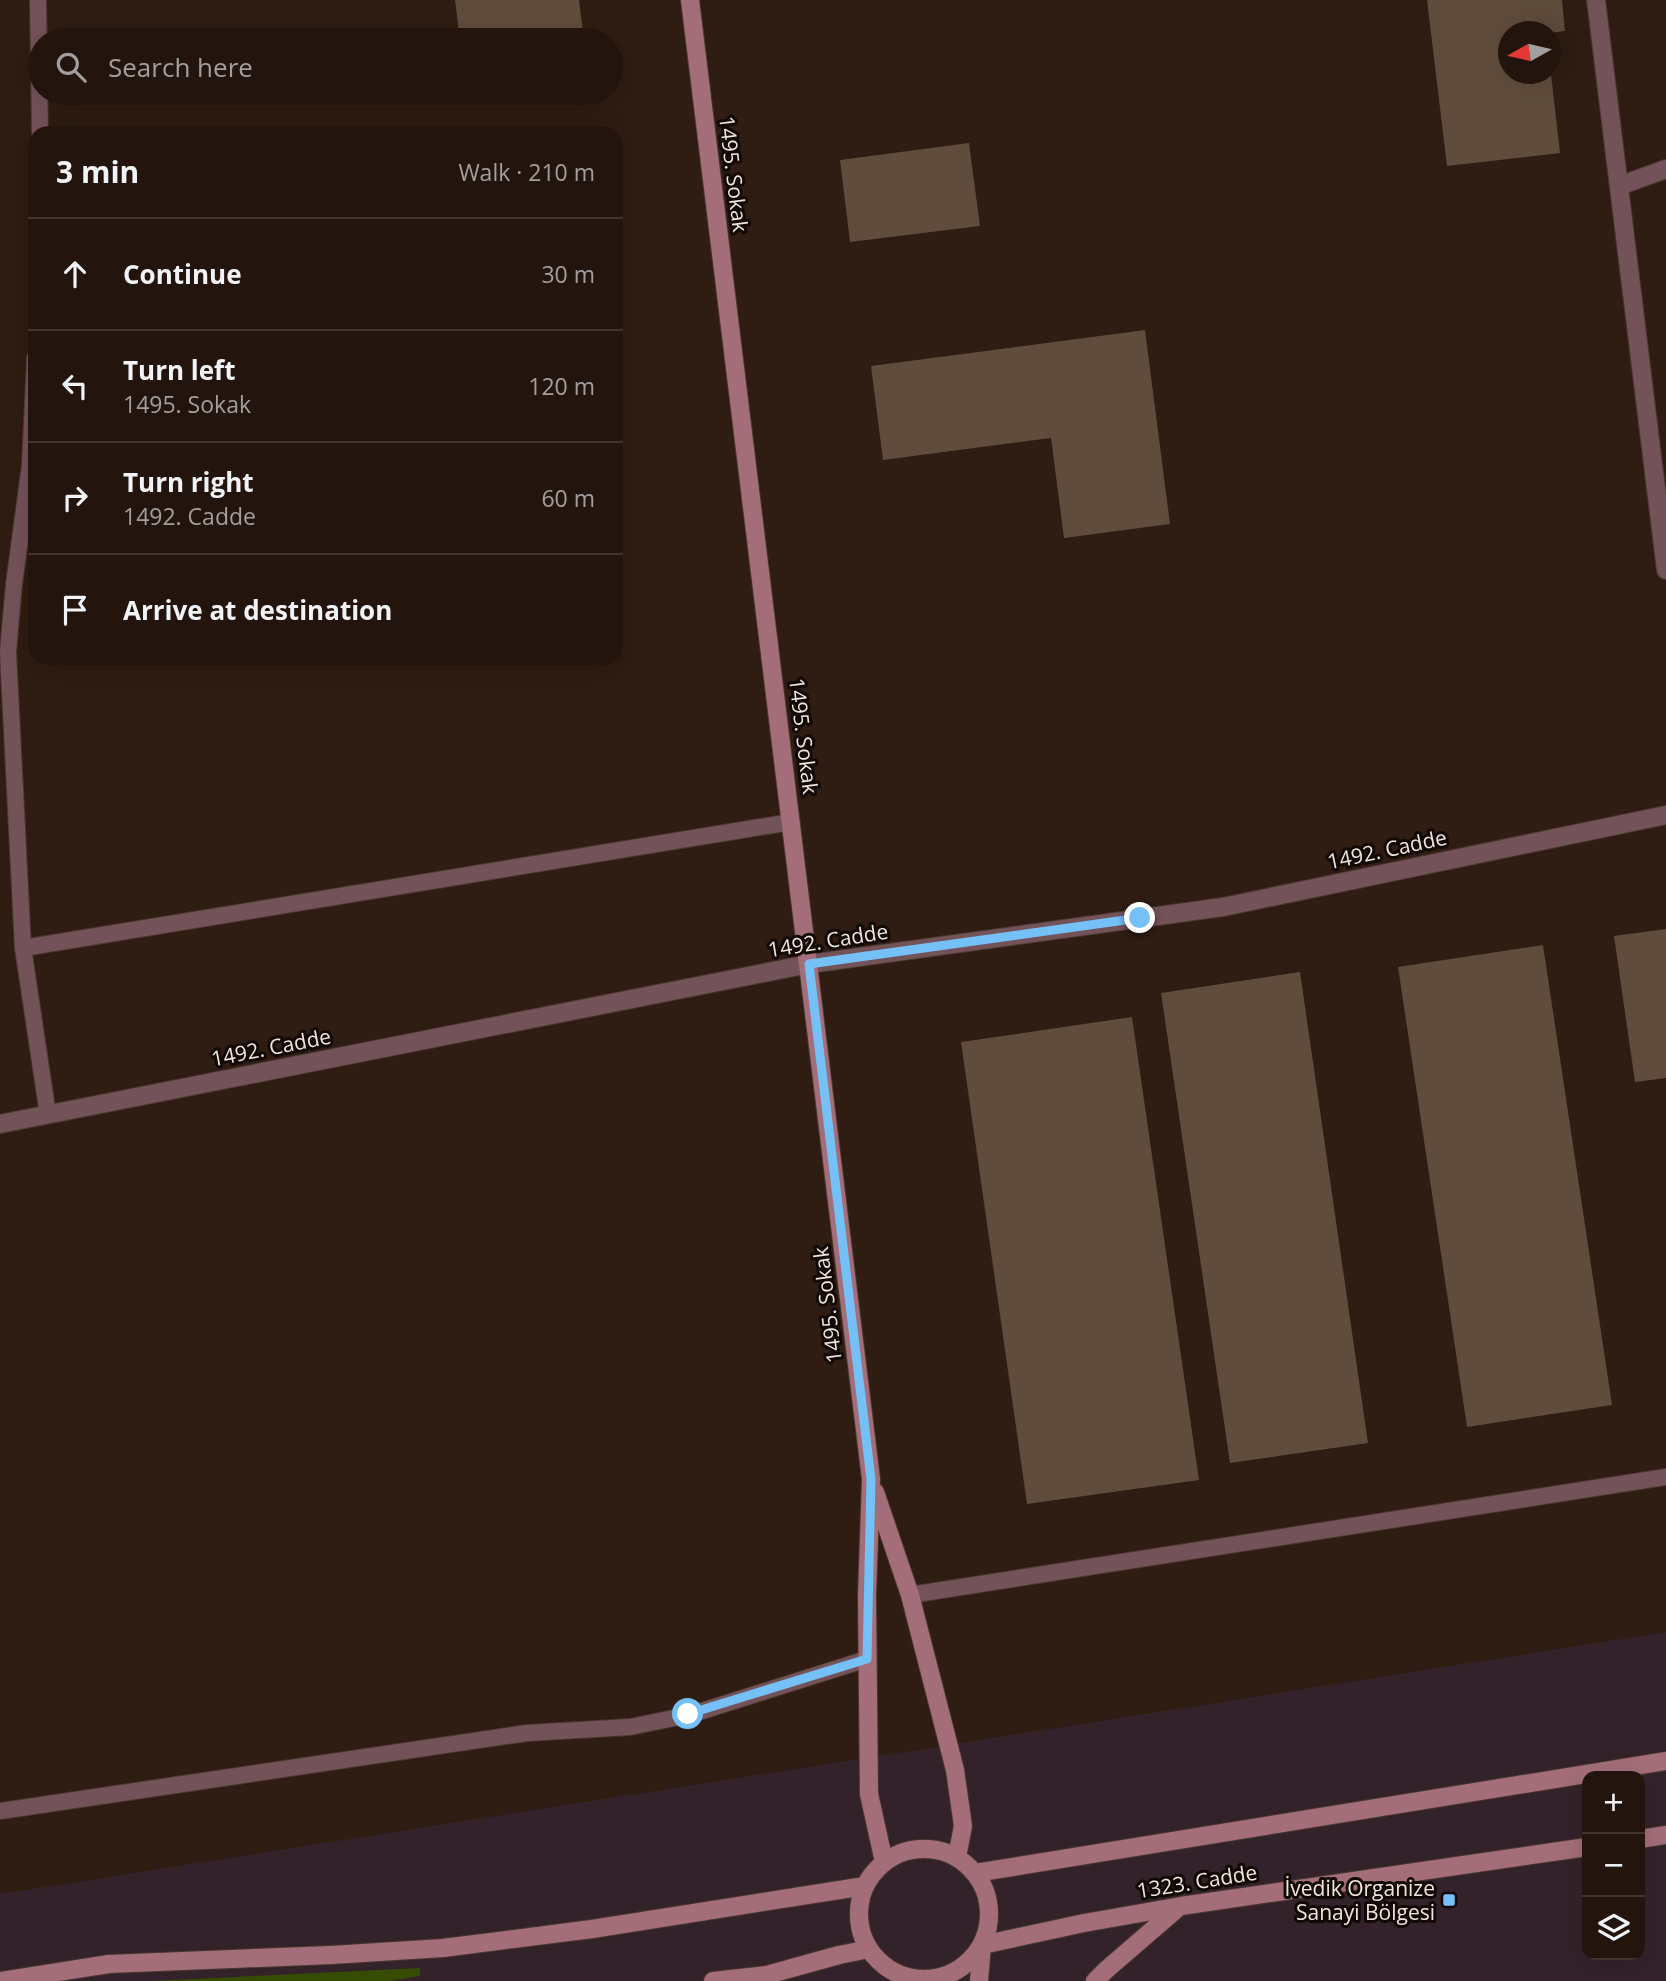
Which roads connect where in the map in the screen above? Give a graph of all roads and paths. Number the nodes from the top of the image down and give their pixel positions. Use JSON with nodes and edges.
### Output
{"nodes":[{"id":1,"x":38,"y":0,"type":"edge"},
{"id":2,"x":690,"y":0,"type":"edge"},
{"id":3,"x":1596,"y":0,"type":"edge"},
{"id":4,"x":38,"y":28,"type":"edge"},
{"id":5,"x":40,"y":105,"type":"edge"},
{"id":6,"x":40,"y":126,"type":"edge"},
{"id":7,"x":1666,"y":169,"type":"edge"},
{"id":8,"x":1619,"y":186,"type":"junction"},
{"id":9,"x":28,"y":480,"type":"edge"},
{"id":10,"x":1666,"y":570,"type":"edge"},
{"id":11,"x":1666,"y":815,"type":"edge"},
{"id":12,"x":791,"y":822,"type":"junction"},
{"id":13,"x":23,"y":948,"type":"junction"},
{"id":14,"x":809,"y":964,"type":"junction"},
{"id":15,"x":48,"y":1115,"type":"junction"},
{"id":16,"x":0,"y":1124,"type":"edge"},
{"id":17,"x":1666,"y":1477,"type":"edge"},
{"id":18,"x":871,"y":1479,"type":"junction"},
{"id":19,"x":910,"y":1595,"type":"junction"},
{"id":20,"x":867,"y":1659,"type":"junction"},
{"id":21,"x":1666,"y":1761,"type":"edge"},
{"id":22,"x":0,"y":1811,"type":"edge"},
{"id":23,"x":1666,"y":1835,"type":"edge"},
{"id":24,"x":1645,"y":1838,"type":"edge"},
{"id":25,"x":1582,"y":1848,"type":"edge"},
{"id":26,"x":957,"y":1857,"type":"junction"},
{"id":27,"x":884,"y":1862,"type":"junction"},
{"id":28,"x":975,"y":1873,"type":"junction"},
{"id":29,"x":865,"y":1886,"type":"junction"},
{"id":30,"x":1181,"y":1906,"type":"junction"},
{"id":31,"x":982,"y":1945,"type":"junction"},
{"id":32,"x":869,"y":1949,"type":"junction"},
{"id":33,"x":110,"y":1973,"type":"edge"},
{"id":34,"x":767,"y":1975,"type":"junction"},
{"id":35,"x":904,"y":1979,"type":"edge"},
{"id":36,"x":0,"y":1981,"type":"edge"},
{"id":37,"x":713,"y":1981,"type":"edge"},
{"id":38,"x":786,"y":1981,"type":"edge"},
{"id":39,"x":979,"y":1981,"type":"edge"},
{"id":40,"x":1096,"y":1981,"type":"edge"}],
"edges":[{"from":1,"to":4,"type":"lane"},
{"from":2,"to":12,"type":"main road","name":"1495. Sokak"},
{"from":3,"to":8,"type":"street"},
{"from":5,"to":6,"type":"lane"},
{"from":7,"to":8,"type":"street"},
{"from":8,"to":10,"type":"street"},
{"from":9,"to":13,"type":"lane"},
{"from":11,"to":14,"type":"street","name":"1492. Cadde"},
{"from":12,"to":13,"type":"lane"},
{"from":12,"to":14,"type":"main road","name":"1495. Sokak"},
{"from":13,"to":15,"type":"lane"},
{"from":14,"to":15,"type":"street","name":"1492. Cadde"},
{"from":14,"to":18,"type":"main road","name":"1495. Sokak"},
{"from":15,"to":16,"type":"street","name":"1492. Cadde"},
{"from":17,"to":19,"type":"lane"},
{"from":18,"to":19,"type":"main road","name":"1495. Sokak"},
{"from":18,"to":20,"type":"main road","name":"1495. Sokak"},
{"from":19,"to":26,"type":"main road","name":"1495. Sokak"},
{"from":20,"to":22,"type":"lane"},
{"from":20,"to":27,"type":"main road","name":"1495. Sokak"},
{"from":21,"to":28,"type":"main road"},
{"from":23,"to":24,"type":"main road"},
{"from":25,"to":30,"type":"main road","name":"1323. Cadde"},
{"from":26,"to":27,"type":"main road"},
{"from":26,"to":28,"type":"main road"},
{"from":27,"to":29,"type":"main road"},
{"from":28,"to":31,"type":"main road"},
{"from":29,"to":32,"type":"main road"},
{"from":29,"to":33,"type":"main road"},
{"from":30,"to":31,"type":"main road","name":"1323. Cadde"},
{"from":30,"to":40,"type":"main road"},
{"from":31,"to":35,"type":"main road"},
{"from":31,"to":39,"type":"main road"},
{"from":32,"to":34,"type":"main road"},
{"from":32,"to":35,"type":"main road"},
{"from":33,"to":36,"type":"main road"},
{"from":34,"to":37,"type":"main road"},
{"from":34,"to":38,"type":"main road"}]}
